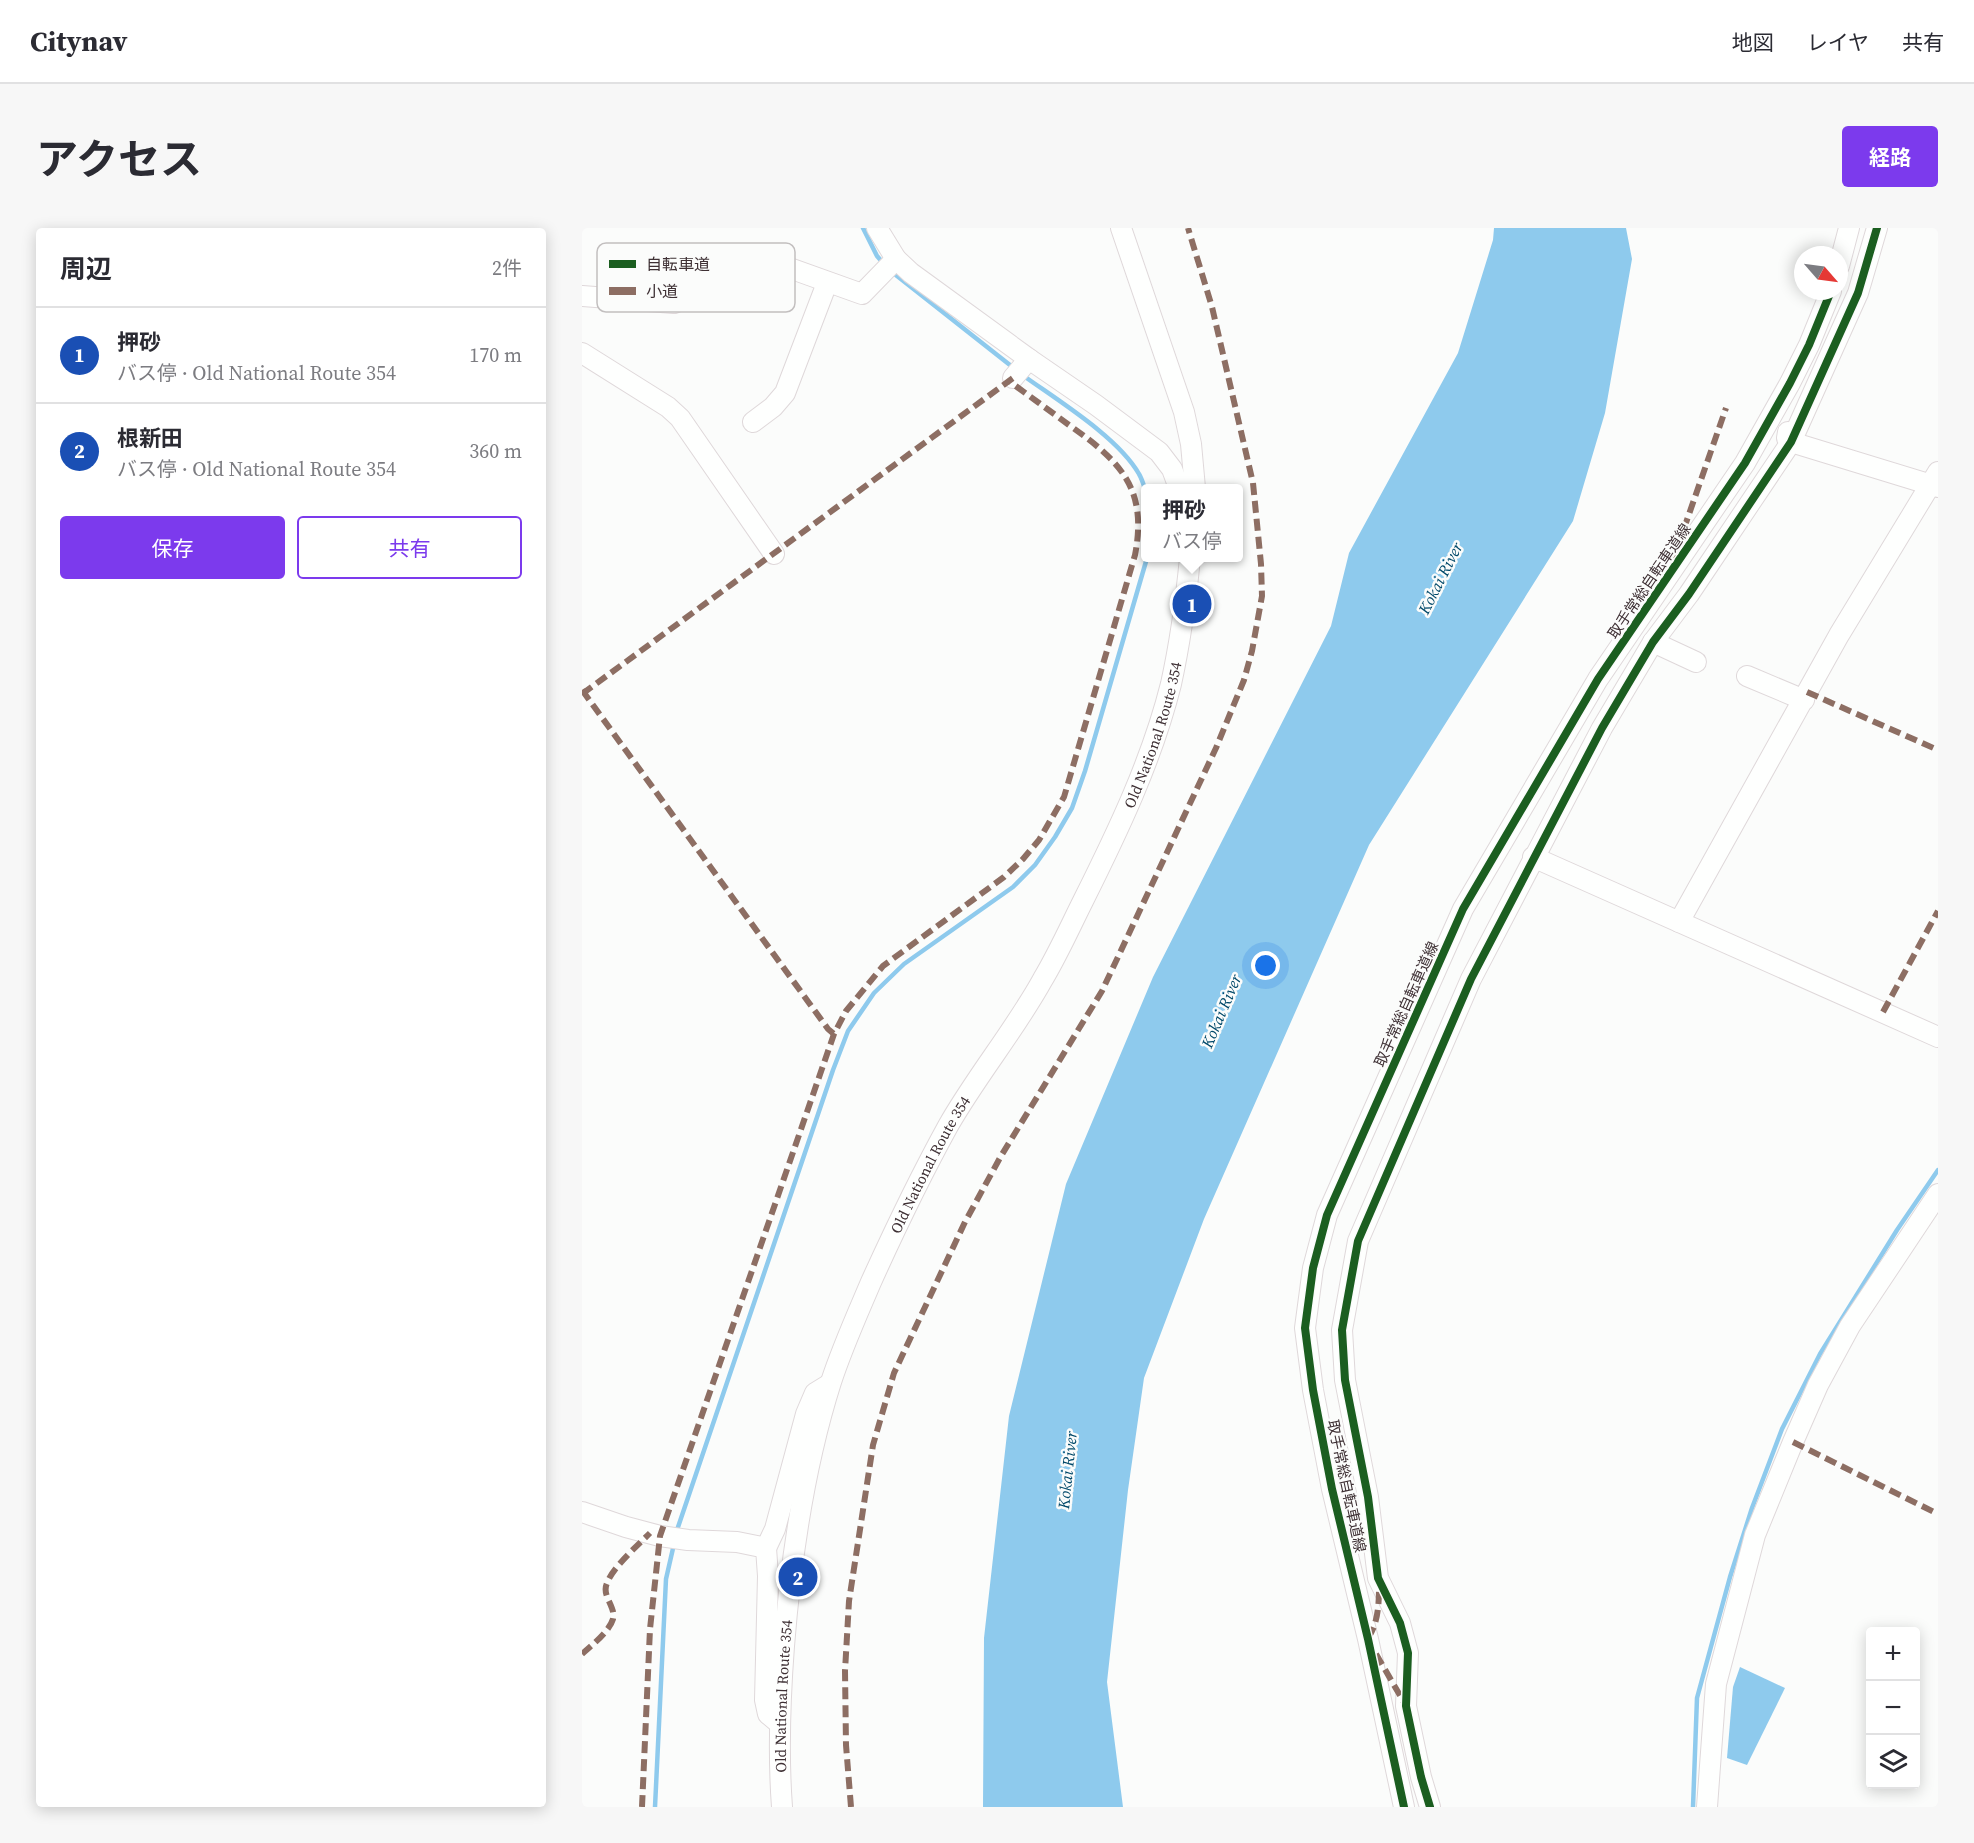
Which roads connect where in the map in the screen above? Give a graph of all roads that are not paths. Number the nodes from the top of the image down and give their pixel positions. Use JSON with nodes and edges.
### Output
{"nodes":[{"id":1,"x":877,"y":228,"type":"edge"},
{"id":2,"x":1121,"y":228,"type":"edge"},
{"id":3,"x":1849,"y":228,"type":"edge"},
{"id":4,"x":1876,"y":228,"type":"edge"},
{"id":5,"x":1844,"y":246,"type":"edge"},
{"id":6,"x":890,"y":266,"type":"junction"},
{"id":7,"x":795,"y":271,"type":"edge"},
{"id":8,"x":827,"y":283,"type":"junction"},
{"id":9,"x":582,"y":296,"type":"edge"},
{"id":10,"x":597,"y":297,"type":"edge"},
{"id":11,"x":1827,"y":300,"type":"edge"},
{"id":12,"x":582,"y":353,"type":"edge"},
{"id":13,"x":1789,"y":386,"type":"junction"},
{"id":14,"x":753,"y":422,"type":"dead end"},
{"id":15,"x":1791,"y":442,"type":"junction"},
{"id":16,"x":1936,"y":481,"type":"edge"},
{"id":17,"x":1177,"y":484,"type":"edge"},
{"id":18,"x":1195,"y":484,"type":"edge"},
{"id":19,"x":774,"y":554,"type":"dead end"},
{"id":20,"x":1189,"y":562,"type":"edge"},
{"id":21,"x":1653,"y":642,"type":"junction"},
{"id":22,"x":1696,"y":662,"type":"dead end"},
{"id":23,"x":1747,"y":676,"type":"dead end"},
{"id":24,"x":1804,"y":700,"type":"junction"},
{"id":25,"x":1533,"y":857,"type":"junction"},
{"id":26,"x":1679,"y":922,"type":"junction"},
{"id":27,"x":1938,"y":1037,"type":"edge"},
{"id":28,"x":1938,"y":1194,"type":"edge"},
{"id":29,"x":830,"y":1383,"type":"junction"},
{"id":30,"x":582,"y":1512,"type":"edge"},
{"id":31,"x":766,"y":1548,"type":"junction"},
{"id":32,"x":780,"y":1724,"type":"junction"},
{"id":33,"x":783,"y":1807,"type":"edge"},
{"id":34,"x":1404,"y":1807,"type":"edge"},
{"id":35,"x":1430,"y":1807,"type":"edge"},
{"id":36,"x":1707,"y":1807,"type":"edge"}],
"edges":[{"from":1,"to":6,"type":"street"},
{"from":2,"to":18,"type":"street"},
{"from":3,"to":5,"type":"street"},
{"from":4,"to":15,"type":"street"},
{"from":6,"to":8,"type":"street"},
{"from":6,"to":17,"type":"street"},
{"from":7,"to":8,"type":"street"},
{"from":8,"to":14,"type":"street"},
{"from":9,"to":10,"type":"street"},
{"from":11,"to":13,"type":"street","name":"取手常総自転車道線"},
{"from":12,"to":19,"type":"street"},
{"from":13,"to":15,"type":"street"},
{"from":13,"to":34,"type":"street","name":"取手常総自転車道線"},
{"from":15,"to":16,"type":"street"},
{"from":15,"to":21,"type":"street"},
{"from":16,"to":24,"type":"street"},
{"from":20,"to":29,"type":"street","name":"Old National Route 354"},
{"from":21,"to":22,"type":"street"},
{"from":21,"to":25,"type":"street"},
{"from":23,"to":24,"type":"street"},
{"from":24,"to":26,"type":"street"},
{"from":25,"to":26,"type":"street"},
{"from":25,"to":35,"type":"street"},
{"from":26,"to":27,"type":"street"},
{"from":28,"to":36,"type":"street"},
{"from":29,"to":31,"type":"street"},
{"from":29,"to":32,"type":"street","name":"Old National Route 354"},
{"from":30,"to":31,"type":"street"},
{"from":31,"to":32,"type":"street"},
{"from":32,"to":33,"type":"street","name":"Old National Route 354"}]}
